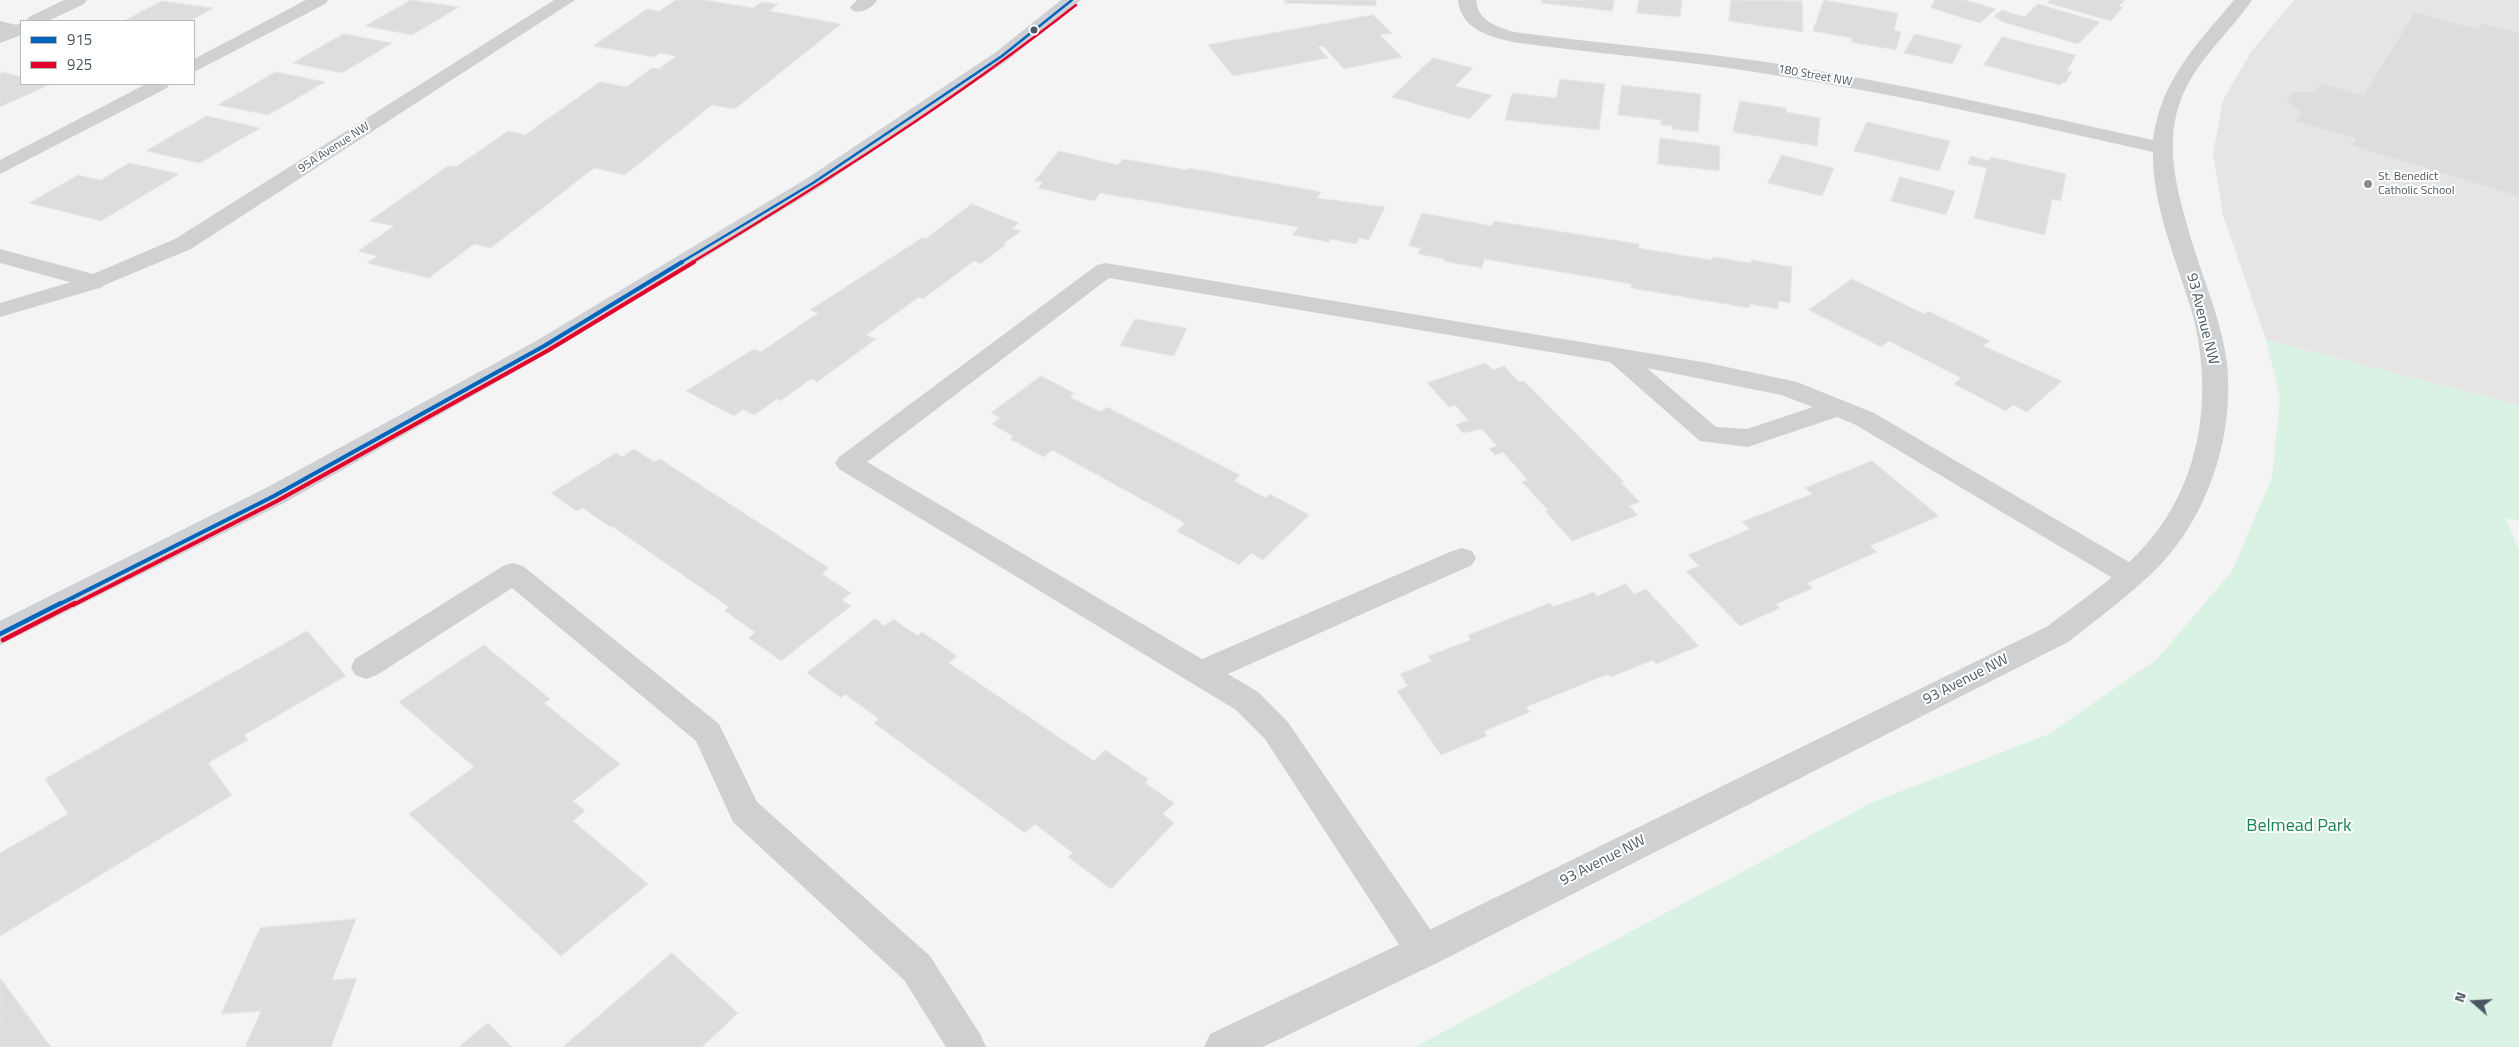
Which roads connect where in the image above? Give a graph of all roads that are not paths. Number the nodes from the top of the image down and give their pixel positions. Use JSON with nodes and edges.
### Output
{"nodes":[{"id":1,"x":78,"y":0,"type":"edge"},
{"id":2,"x":319,"y":0,"type":"edge"},
{"id":3,"x":566,"y":0,"type":"edge"},
{"id":4,"x":1072,"y":0,"type":"edge"},
{"id":5,"x":2243,"y":0,"type":"edge"},
{"id":6,"x":1468,"y":7,"type":"edge"},
{"id":7,"x":37,"y":20,"type":"edge"},
{"id":8,"x":13,"y":28,"type":"edge"},
{"id":9,"x":0,"y":38,"type":"edge"},
{"id":10,"x":195,"y":65,"type":"edge"},
{"id":11,"x":158,"y":85,"type":"edge"},
{"id":12,"x":2162,"y":148,"type":"junction"},
{"id":13,"x":0,"y":168,"type":"edge"},
{"id":14,"x":0,"y":256,"type":"edge"},
{"id":15,"x":95,"y":282,"type":"junction"},
{"id":16,"x":0,"y":310,"type":"edge"},
{"id":17,"x":1618,"y":356,"type":"junction"},
{"id":18,"x":1838,"y":408,"type":"junction"},
{"id":19,"x":1462,"y":558,"type":"dead end"},
{"id":20,"x":2131,"y":576,"type":"junction"},
{"id":21,"x":0,"y":634,"type":"edge"},
{"id":22,"x":366,"y":667,"type":"dead end"},
{"id":23,"x":1201,"y":673,"type":"junction"},
{"id":24,"x":1424,"y":951,"type":"junction"},
{"id":25,"x":967,"y":1047,"type":"edge"},
{"id":26,"x":1222,"y":1047,"type":"edge"}],
"edges":[{"from":1,"to":7,"type":"street"},
{"from":2,"to":10,"type":"street"},
{"from":3,"to":15,"type":"street","name":"95A Avenue NW"},
{"from":4,"to":21,"type":"street"},
{"from":5,"to":12,"type":"street","name":"93 Avenue NW"},
{"from":6,"to":12,"type":"street","name":"180 Street NW"},
{"from":8,"to":9,"type":"street"},
{"from":11,"to":13,"type":"street"},
{"from":12,"to":20,"type":"street","name":"93 Avenue NW"},
{"from":14,"to":15,"type":"street"},
{"from":15,"to":16,"type":"street","name":"95A Avenue NW"},
{"from":17,"to":18,"type":"street"},
{"from":17,"to":18,"type":"street"},
{"from":17,"to":23,"type":"street"},
{"from":18,"to":20,"type":"street"},
{"from":19,"to":23,"type":"street"},
{"from":20,"to":24,"type":"street","name":"93 Avenue NW"},
{"from":22,"to":25,"type":"street"},
{"from":23,"to":24,"type":"street"},
{"from":24,"to":26,"type":"street","name":"93 Avenue NW"}]}
